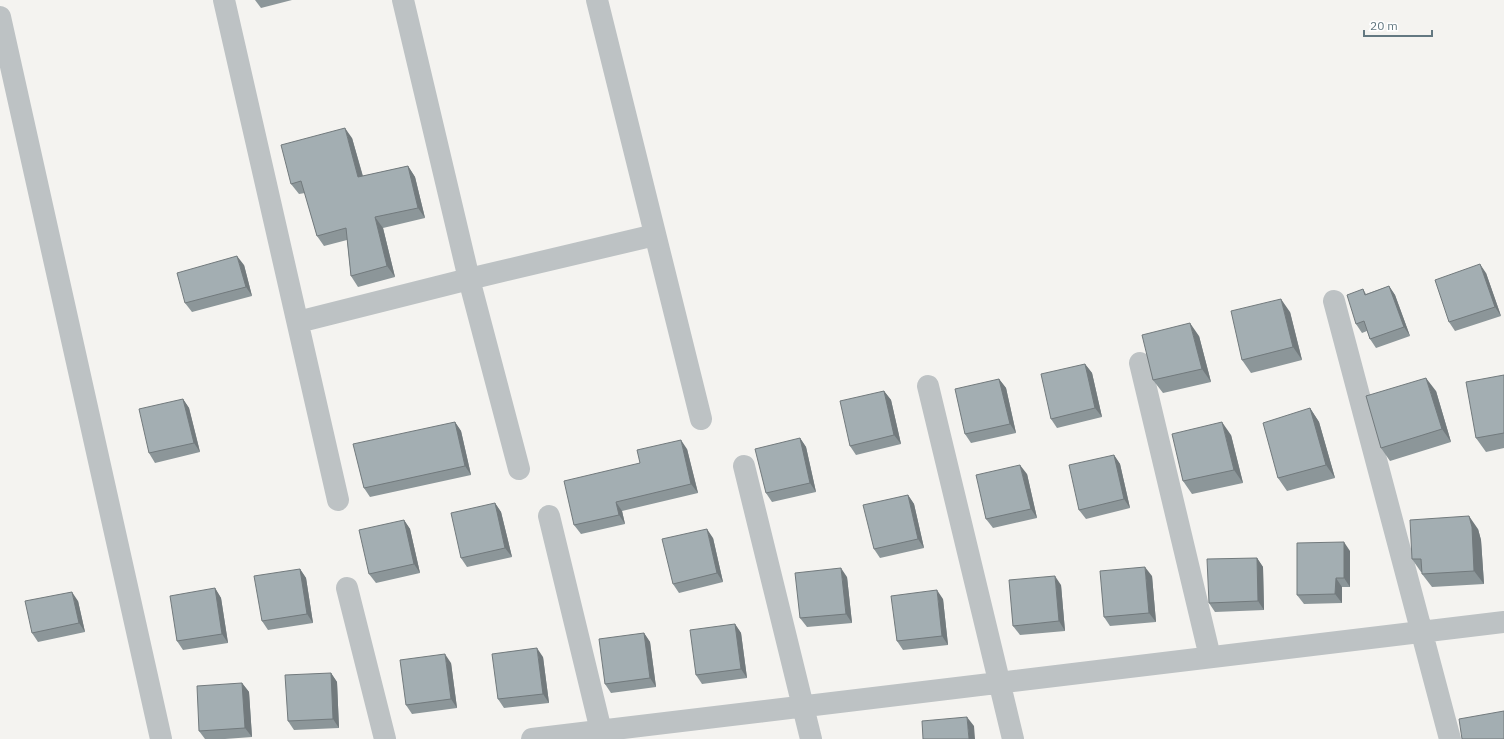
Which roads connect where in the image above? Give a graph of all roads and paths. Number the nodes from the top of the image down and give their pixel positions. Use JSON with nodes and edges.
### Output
{"nodes":[{"id":1,"x":224,"y":0,"type":"edge"},
{"id":2,"x":403,"y":0,"type":"edge"},
{"id":3,"x":597,"y":0,"type":"edge"},
{"id":4,"x":0,"y":17,"type":"edge"},
{"id":5,"x":655,"y":235,"type":"junction"},
{"id":6,"x":470,"y":279,"type":"junction"},
{"id":7,"x":1334,"y":301,"type":"dead end"},
{"id":8,"x":298,"y":322,"type":"junction"},
{"id":9,"x":1140,"y":363,"type":"dead end"},
{"id":10,"x":928,"y":386,"type":"dead end"},
{"id":11,"x":701,"y":418,"type":"dead end"},
{"id":12,"x":744,"y":466,"type":"dead end"},
{"id":13,"x":519,"y":469,"type":"dead end"},
{"id":14,"x":338,"y":500,"type":"dead end"},
{"id":15,"x":549,"y":516,"type":"dead end"},
{"id":16,"x":347,"y":588,"type":"dead end"},
{"id":17,"x":1504,"y":622,"type":"edge"},
{"id":18,"x":1422,"y":632,"type":"junction"},
{"id":19,"x":1210,"y":657,"type":"junction"},
{"id":20,"x":999,"y":683,"type":"junction"},
{"id":21,"x":803,"y":706,"type":"junction"},
{"id":22,"x":602,"y":735,"type":"edge"},
{"id":23,"x":161,"y":739,"type":"edge"},
{"id":24,"x":385,"y":739,"type":"edge"},
{"id":25,"x":532,"y":739,"type":"edge"},
{"id":26,"x":811,"y":739,"type":"edge"},
{"id":27,"x":1013,"y":739,"type":"edge"},
{"id":28,"x":1450,"y":739,"type":"edge"}],
"edges":[{"from":1,"to":8,"type":"street"},
{"from":2,"to":6,"type":"street"},
{"from":3,"to":5,"type":"street"},
{"from":4,"to":23,"type":"street"},
{"from":5,"to":6,"type":"street"},
{"from":5,"to":11,"type":"street"},
{"from":6,"to":8,"type":"street"},
{"from":6,"to":13,"type":"street"},
{"from":7,"to":18,"type":"street"},
{"from":8,"to":14,"type":"street"},
{"from":9,"to":19,"type":"street"},
{"from":10,"to":20,"type":"street"},
{"from":12,"to":21,"type":"street"},
{"from":15,"to":22,"type":"street"},
{"from":16,"to":24,"type":"street"},
{"from":17,"to":18,"type":"street"},
{"from":18,"to":19,"type":"street"},
{"from":18,"to":28,"type":"street"},
{"from":19,"to":20,"type":"street"},
{"from":20,"to":21,"type":"street"},
{"from":20,"to":27,"type":"street"},
{"from":21,"to":22,"type":"street"},
{"from":21,"to":26,"type":"street"},
{"from":22,"to":25,"type":"street"}]}
